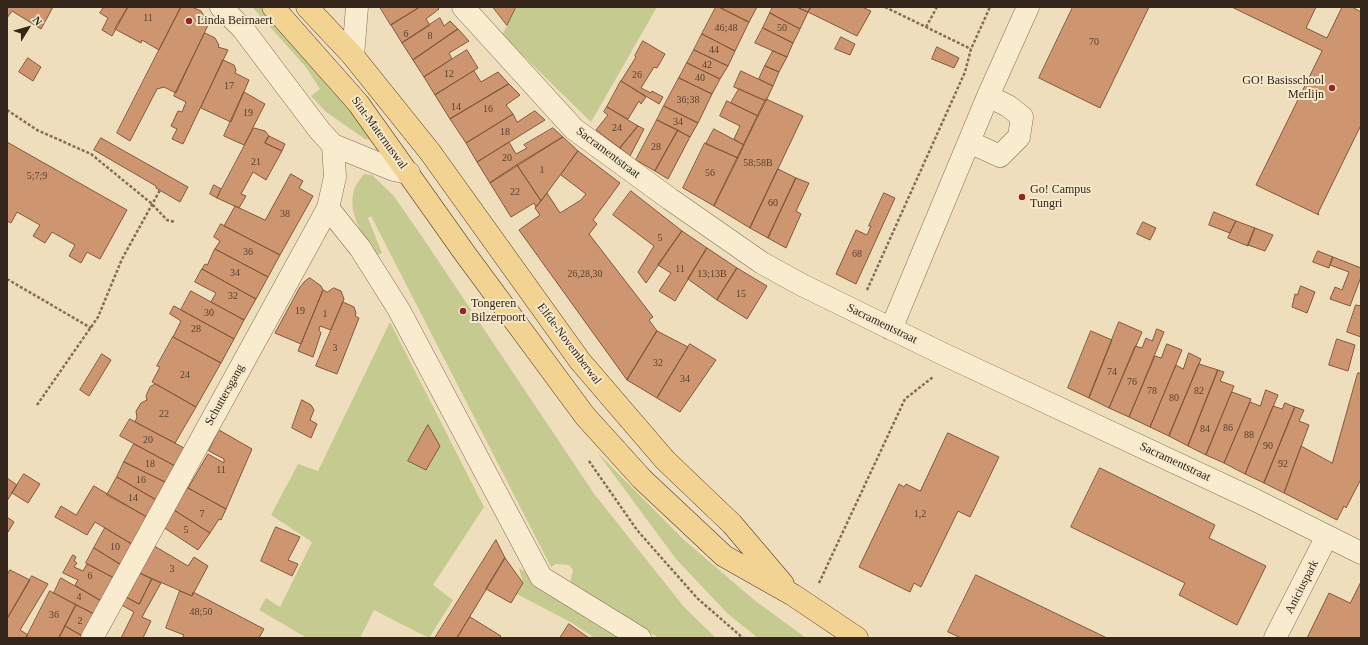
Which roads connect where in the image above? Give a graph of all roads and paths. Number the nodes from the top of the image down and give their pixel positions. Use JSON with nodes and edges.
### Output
{"nodes":[{"id":1,"x":222,"y":7,"type":"edge"},
{"id":2,"x":273,"y":7,"type":"edge"},
{"id":3,"x":307,"y":7,"type":"edge"},
{"id":4,"x":357,"y":7,"type":"edge"},
{"id":5,"x":463,"y":7,"type":"edge"},
{"id":6,"x":885,"y":7,"type":"edge"},
{"id":7,"x":937,"y":7,"type":"edge"},
{"id":8,"x":990,"y":7,"type":"edge"},
{"id":9,"x":1028,"y":7,"type":"edge"},
{"id":10,"x":926,"y":27,"type":"junction"},
{"id":11,"x":971,"y":49,"type":"junction"},
{"id":12,"x":353,"y":56,"type":"junction"},
{"id":13,"x":988,"y":96,"type":"junction"},
{"id":14,"x":7,"y":110,"type":"edge"},
{"id":15,"x":969,"y":142,"type":"junction"},
{"id":16,"x":333,"y":145,"type":"junction"},
{"id":17,"x":409,"y":173,"type":"junction"},
{"id":18,"x":160,"y":190,"type":"dead end"},
{"id":19,"x":151,"y":203,"type":"junction"},
{"id":20,"x":328,"y":208,"type":"junction"},
{"id":21,"x":175,"y":222,"type":"dead end"},
{"id":22,"x":7,"y":279,"type":"edge"},
{"id":23,"x":856,"y":312,"type":"junction"},
{"id":24,"x":91,"y":328,"type":"junction"},
{"id":25,"x":891,"y":329,"type":"junction"},
{"id":26,"x":954,"y":359,"type":"junction"},
{"id":27,"x":37,"y":405,"type":"dead end"},
{"id":28,"x":1327,"y":536,"type":"junction"},
{"id":29,"x":1361,"y":552,"type":"edge"},
{"id":30,"x":801,"y":600,"type":"junction"},
{"id":31,"x":92,"y":638,"type":"edge"},
{"id":32,"x":640,"y":638,"type":"edge"},
{"id":33,"x":857,"y":638,"type":"edge"},
{"id":34,"x":1275,"y":638,"type":"edge"}],
"edges":[{"from":1,"to":16,"type":"street","name":"Sint-Maternuswal"},
{"from":2,"to":17,"type":"main road","name":"Sint-Maternuswal"},
{"from":3,"to":12,"type":"main road"},
{"from":4,"to":12,"type":"street"},
{"from":5,"to":23,"type":"street","name":"Sacramentstraat"},
{"from":6,"to":10,"type":"path"},
{"from":7,"to":10,"type":"path"},
{"from":8,"to":11,"type":"path"},
{"from":9,"to":13,"type":"street"},
{"from":10,"to":11,"type":"path"},
{"from":11,"to":23,"type":"path"},
{"from":12,"to":30,"type":"main road","name":"Elfde-Novemberwal"},
{"from":13,"to":15,"type":"street"},
{"from":13,"to":15,"type":"street"},
{"from":14,"to":19,"type":"path"},
{"from":15,"to":25,"type":"street"},
{"from":16,"to":17,"type":"street","name":"Sint-Maternuswal"},
{"from":16,"to":20,"type":"street","name":"Schuttersgang"},
{"from":17,"to":30,"type":"main road","name":"Elfde-Novemberwal"},
{"from":18,"to":19,"type":"path"},
{"from":19,"to":21,"type":"path"},
{"from":19,"to":24,"type":"path"},
{"from":20,"to":31,"type":"street","name":"Schuttersgang"},
{"from":20,"to":32,"type":"street"},
{"from":22,"to":24,"type":"path"},
{"from":23,"to":25,"type":"street","name":"Sacramentstraat"},
{"from":24,"to":27,"type":"path"},
{"from":25,"to":26,"type":"street","name":"Sacramentstraat"},
{"from":26,"to":28,"type":"street","name":"Sacramentstraat"},
{"from":26,"to":30,"type":"path"},
{"from":28,"to":29,"type":"street","name":"Sacramentstraat"},
{"from":28,"to":34,"type":"street","name":"Aniciuspark"},
{"from":30,"to":33,"type":"main road","name":"Elfde-Novemberwal"}]}
